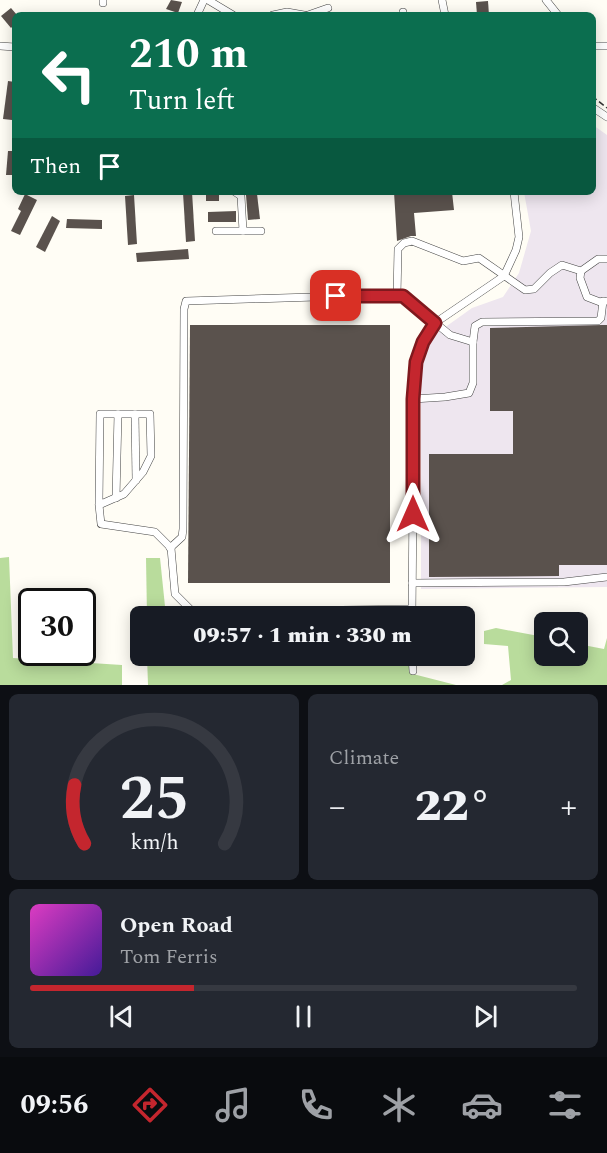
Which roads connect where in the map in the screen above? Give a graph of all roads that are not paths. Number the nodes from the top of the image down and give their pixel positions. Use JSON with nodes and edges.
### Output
{"nodes":[{"id":1,"x":206,"y":0,"type":"edge"},
{"id":2,"x":546,"y":0,"type":"edge"},
{"id":3,"x":327,"y":8,"type":"dead end"},
{"id":4,"x":228,"y":12,"type":"edge"},
{"id":5,"x":316,"y":12,"type":"edge"},
{"id":6,"x":556,"y":12,"type":"edge"},
{"id":7,"x":240,"y":195,"type":"edge"},
{"id":8,"x":514,"y":195,"type":"edge"},
{"id":9,"x":216,"y":231,"type":"dead end"},
{"id":10,"x":243,"y":231,"type":"junction"},
{"id":11,"x":261,"y":231,"type":"dead end"},
{"id":12,"x":607,"y":259,"type":"edge"},
{"id":13,"x":581,"y":271,"type":"junction"},
{"id":14,"x":504,"y":276,"type":"junction"},
{"id":15,"x":397,"y":296,"type":"junction"},
{"id":16,"x":605,"y":301,"type":"edge"},
{"id":17,"x":435,"y":323,"type":"junction"},
{"id":18,"x":473,"y":342,"type":"junction"},
{"id":19,"x":413,"y":399,"type":"junction"},
{"id":20,"x":118,"y":414,"type":"junction"},
{"id":21,"x":135,"y":414,"type":"junction"},
{"id":22,"x":136,"y":480,"type":"junction"},
{"id":23,"x":116,"y":498,"type":"junction"},
{"id":24,"x":99,"y":505,"type":"junction"},
{"id":25,"x":170,"y":548,"type":"junction"},
{"id":26,"x":607,"y":577,"type":"edge"},
{"id":27,"x":412,"y":583,"type":"junction"},
{"id":28,"x":187,"y":606,"type":"edge"},
{"id":29,"x":412,"y":606,"type":"edge"},
{"id":30,"x":413,"y":666,"type":"edge"},
{"id":31,"x":413,"y":671,"type":"dead end"}],
"edges":[{"from":1,"to":4,"type":"street"},
{"from":2,"to":6,"type":"street"},
{"from":3,"to":5,"type":"street"},
{"from":7,"to":10,"type":"street"},
{"from":8,"to":14,"type":"street"},
{"from":9,"to":10,"type":"street"},
{"from":10,"to":11,"type":"street"},
{"from":12,"to":13,"type":"street"},
{"from":13,"to":14,"type":"street"},
{"from":13,"to":16,"type":"street"},
{"from":14,"to":15,"type":"street"},
{"from":14,"to":17,"type":"street"},
{"from":15,"to":17,"type":"street"},
{"from":15,"to":25,"type":"street"},
{"from":16,"to":18,"type":"street"},
{"from":17,"to":18,"type":"street"},
{"from":17,"to":19,"type":"street"},
{"from":18,"to":19,"type":"street"},
{"from":19,"to":27,"type":"street"},
{"from":20,"to":21,"type":"street"},
{"from":20,"to":23,"type":"street"},
{"from":20,"to":24,"type":"street"},
{"from":21,"to":22,"type":"street"},
{"from":21,"to":22,"type":"street"},
{"from":22,"to":23,"type":"street"},
{"from":23,"to":24,"type":"street"},
{"from":24,"to":25,"type":"street"},
{"from":25,"to":28,"type":"street"},
{"from":26,"to":27,"type":"street"},
{"from":27,"to":29,"type":"street"},
{"from":30,"to":31,"type":"street"}]}
